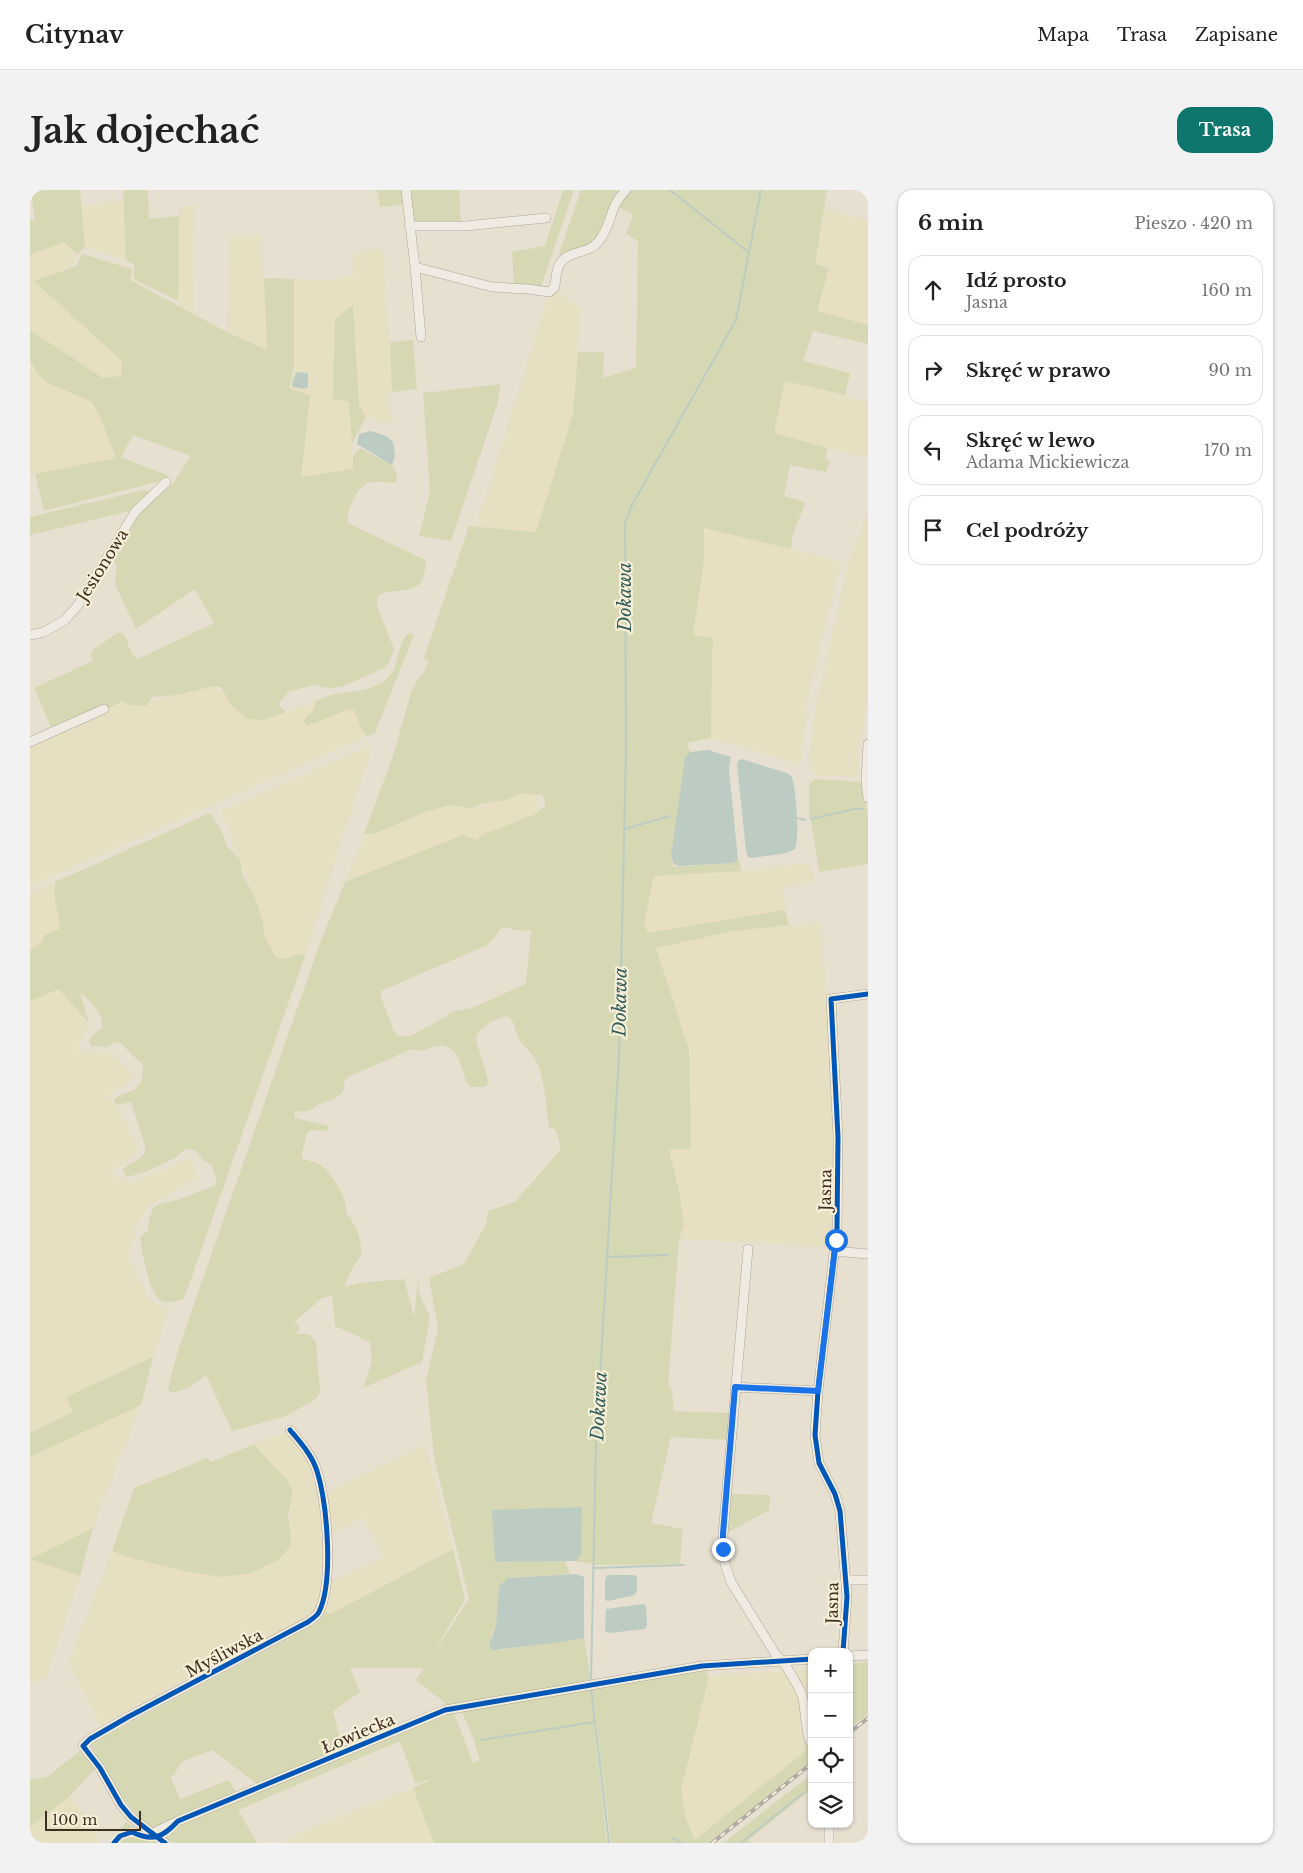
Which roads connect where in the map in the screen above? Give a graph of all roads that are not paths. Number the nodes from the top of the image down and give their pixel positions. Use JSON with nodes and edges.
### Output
{"nodes":[{"id":1,"x":406,"y":190,"type":"edge"},
{"id":2,"x":626,"y":190,"type":"edge"},
{"id":3,"x":546,"y":218,"type":"dead end"},
{"id":4,"x":409,"y":226,"type":"junction"},
{"id":5,"x":415,"y":267,"type":"junction"},
{"id":6,"x":421,"y":337,"type":"dead end"},
{"id":7,"x":166,"y":482,"type":"dead end"},
{"id":8,"x":30,"y":635,"type":"edge"},
{"id":9,"x":104,"y":709,"type":"dead end"},
{"id":10,"x":30,"y":742,"type":"edge"},
{"id":11,"x":868,"y":744,"type":"edge"},
{"id":12,"x":868,"y":756,"type":"edge"},
{"id":13,"x":868,"y":798,"type":"edge"},
{"id":14,"x":868,"y":994,"type":"edge"},
{"id":15,"x":748,"y":1249,"type":"dead end"},
{"id":16,"x":834,"y":1251,"type":"junction"},
{"id":17,"x":868,"y":1254,"type":"edge"},
{"id":18,"x":735,"y":1387,"type":"junction"},
{"id":19,"x":818,"y":1391,"type":"junction"},
{"id":20,"x":290,"y":1430,"type":"dead end"},
{"id":21,"x":846,"y":1580,"type":"junction"},
{"id":22,"x":868,"y":1580,"type":"edge"},
{"id":23,"x":843,"y":1648,"type":"edge"},
{"id":24,"x":868,"y":1655,"type":"edge"},
{"id":25,"x":853,"y":1656,"type":"edge"},
{"id":26,"x":779,"y":1658,"type":"junction"},
{"id":27,"x":808,"y":1659,"type":"edge"},
{"id":28,"x":809,"y":1738,"type":"edge"},
{"id":29,"x":829,"y":1828,"type":"edge"},
{"id":30,"x":151,"y":1834,"type":"junction"},
{"id":31,"x":165,"y":1843,"type":"edge"},
{"id":32,"x":828,"y":1843,"type":"edge"}],
"edges":[{"from":1,"to":4,"type":"street"},
{"from":2,"to":5,"type":"street"},
{"from":3,"to":4,"type":"street"},
{"from":4,"to":5,"type":"street"},
{"from":5,"to":6,"type":"street"},
{"from":7,"to":8,"type":"street","name":"Jesionowa"},
{"from":9,"to":10,"type":"street"},
{"from":11,"to":12,"type":"street"},
{"from":12,"to":13,"type":"street"},
{"from":14,"to":16,"type":"street","name":"Jasna"},
{"from":15,"to":18,"type":"street"},
{"from":16,"to":17,"type":"street"},
{"from":16,"to":19,"type":"street","name":"Jasna"},
{"from":18,"to":19,"type":"street"},
{"from":18,"to":26,"type":"street"},
{"from":19,"to":21,"type":"street","name":"Jasna"},
{"from":20,"to":30,"type":"street","name":"Myśliwska"},
{"from":21,"to":22,"type":"street","name":"Jasna"},
{"from":21,"to":23,"type":"street","name":"Jasna"},
{"from":24,"to":25,"type":"street"},
{"from":26,"to":27,"type":"street","name":"Łowiecka"},
{"from":26,"to":28,"type":"street"},
{"from":26,"to":30,"type":"street","name":"Łowiecka"},
{"from":29,"to":32,"type":"street"},
{"from":30,"to":31,"type":"street","name":"Myśliwska"}]}
